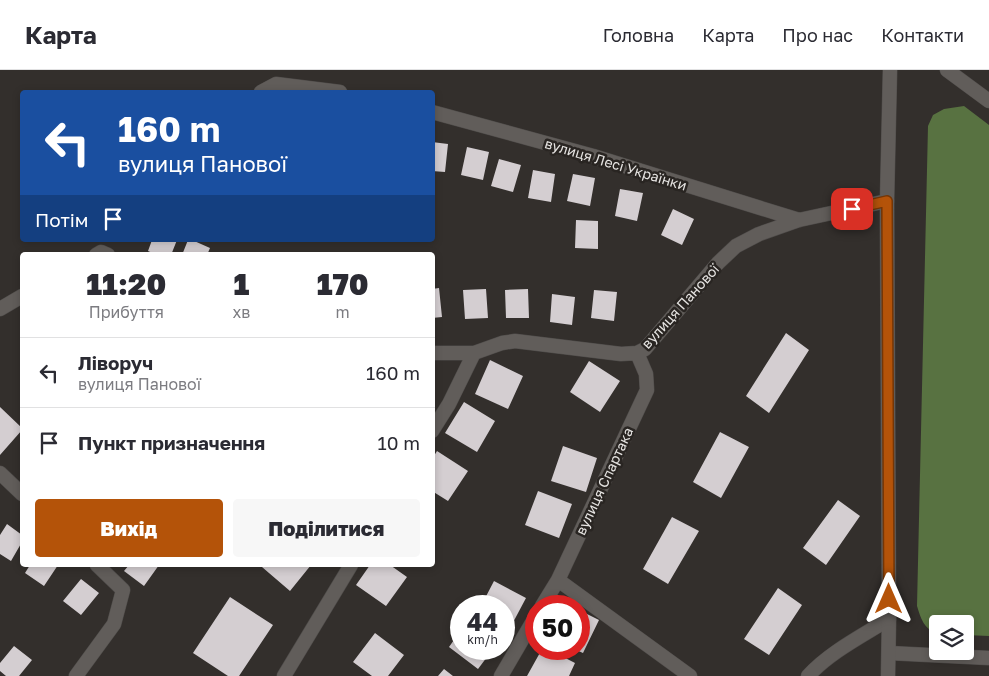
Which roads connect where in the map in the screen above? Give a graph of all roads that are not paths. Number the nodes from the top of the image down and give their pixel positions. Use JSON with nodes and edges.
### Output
{"nodes":[{"id":1,"x":890,"y":70,"type":"edge"},
{"id":2,"x":947,"y":70,"type":"edge"},
{"id":3,"x":265,"y":90,"type":"edge"},
{"id":4,"x":324,"y":90,"type":"edge"},
{"id":5,"x":989,"y":101,"type":"edge"},
{"id":6,"x":435,"y":113,"type":"edge"},
{"id":7,"x":887,"y":201,"type":"junction"},
{"id":8,"x":799,"y":220,"type":"junction"},
{"id":9,"x":20,"y":297,"type":"edge"},
{"id":10,"x":0,"y":309,"type":"edge"},
{"id":11,"x":435,"y":353,"type":"edge"},
{"id":12,"x":474,"y":353,"type":"junction"},
{"id":13,"x":637,"y":354,"type":"junction"},
{"id":14,"x":435,"y":426,"type":"edge"},
{"id":15,"x":0,"y":473,"type":"edge"},
{"id":16,"x":20,"y":492,"type":"edge"},
{"id":17,"x":99,"y":567,"type":"edge"},
{"id":18,"x":350,"y":567,"type":"edge"},
{"id":19,"x":558,"y":580,"type":"junction"},
{"id":20,"x":549,"y":595,"type":"edge"},
{"id":21,"x":890,"y":619,"type":"junction"},
{"id":22,"x":525,"y":635,"type":"edge"},
{"id":23,"x":889,"y":653,"type":"junction"},
{"id":24,"x":989,"y":658,"type":"edge"},
{"id":25,"x":76,"y":676,"type":"edge"},
{"id":26,"x":284,"y":676,"type":"edge"},
{"id":27,"x":501,"y":676,"type":"edge"},
{"id":28,"x":690,"y":676,"type":"edge"},
{"id":29,"x":808,"y":676,"type":"edge"},
{"id":30,"x":888,"y":676,"type":"edge"}],
"edges":[{"from":1,"to":7,"type":"street"},
{"from":2,"to":5,"type":"street"},
{"from":3,"to":4,"type":"street"},
{"from":6,"to":8,"type":"street","name":"вулиця Лесі Українки"},
{"from":7,"to":8,"type":"street","name":"вулиця Панової"},
{"from":7,"to":21,"type":"street"},
{"from":8,"to":13,"type":"street","name":"вулиця Панової"},
{"from":9,"to":10,"type":"street"},
{"from":11,"to":12,"type":"street","name":"вулиця Панової"},
{"from":12,"to":13,"type":"street","name":"вулиця Панової"},
{"from":12,"to":14,"type":"street"},
{"from":13,"to":19,"type":"street","name":"вулиця Спартака"},
{"from":15,"to":16,"type":"street"},
{"from":17,"to":25,"type":"street"},
{"from":18,"to":26,"type":"street"},
{"from":19,"to":20,"type":"street","name":"вулиця Спартака"},
{"from":19,"to":28,"type":"street"},
{"from":21,"to":23,"type":"street"},
{"from":21,"to":29,"type":"street"},
{"from":22,"to":27,"type":"street"},
{"from":23,"to":24,"type":"street"},
{"from":23,"to":30,"type":"street"}]}
